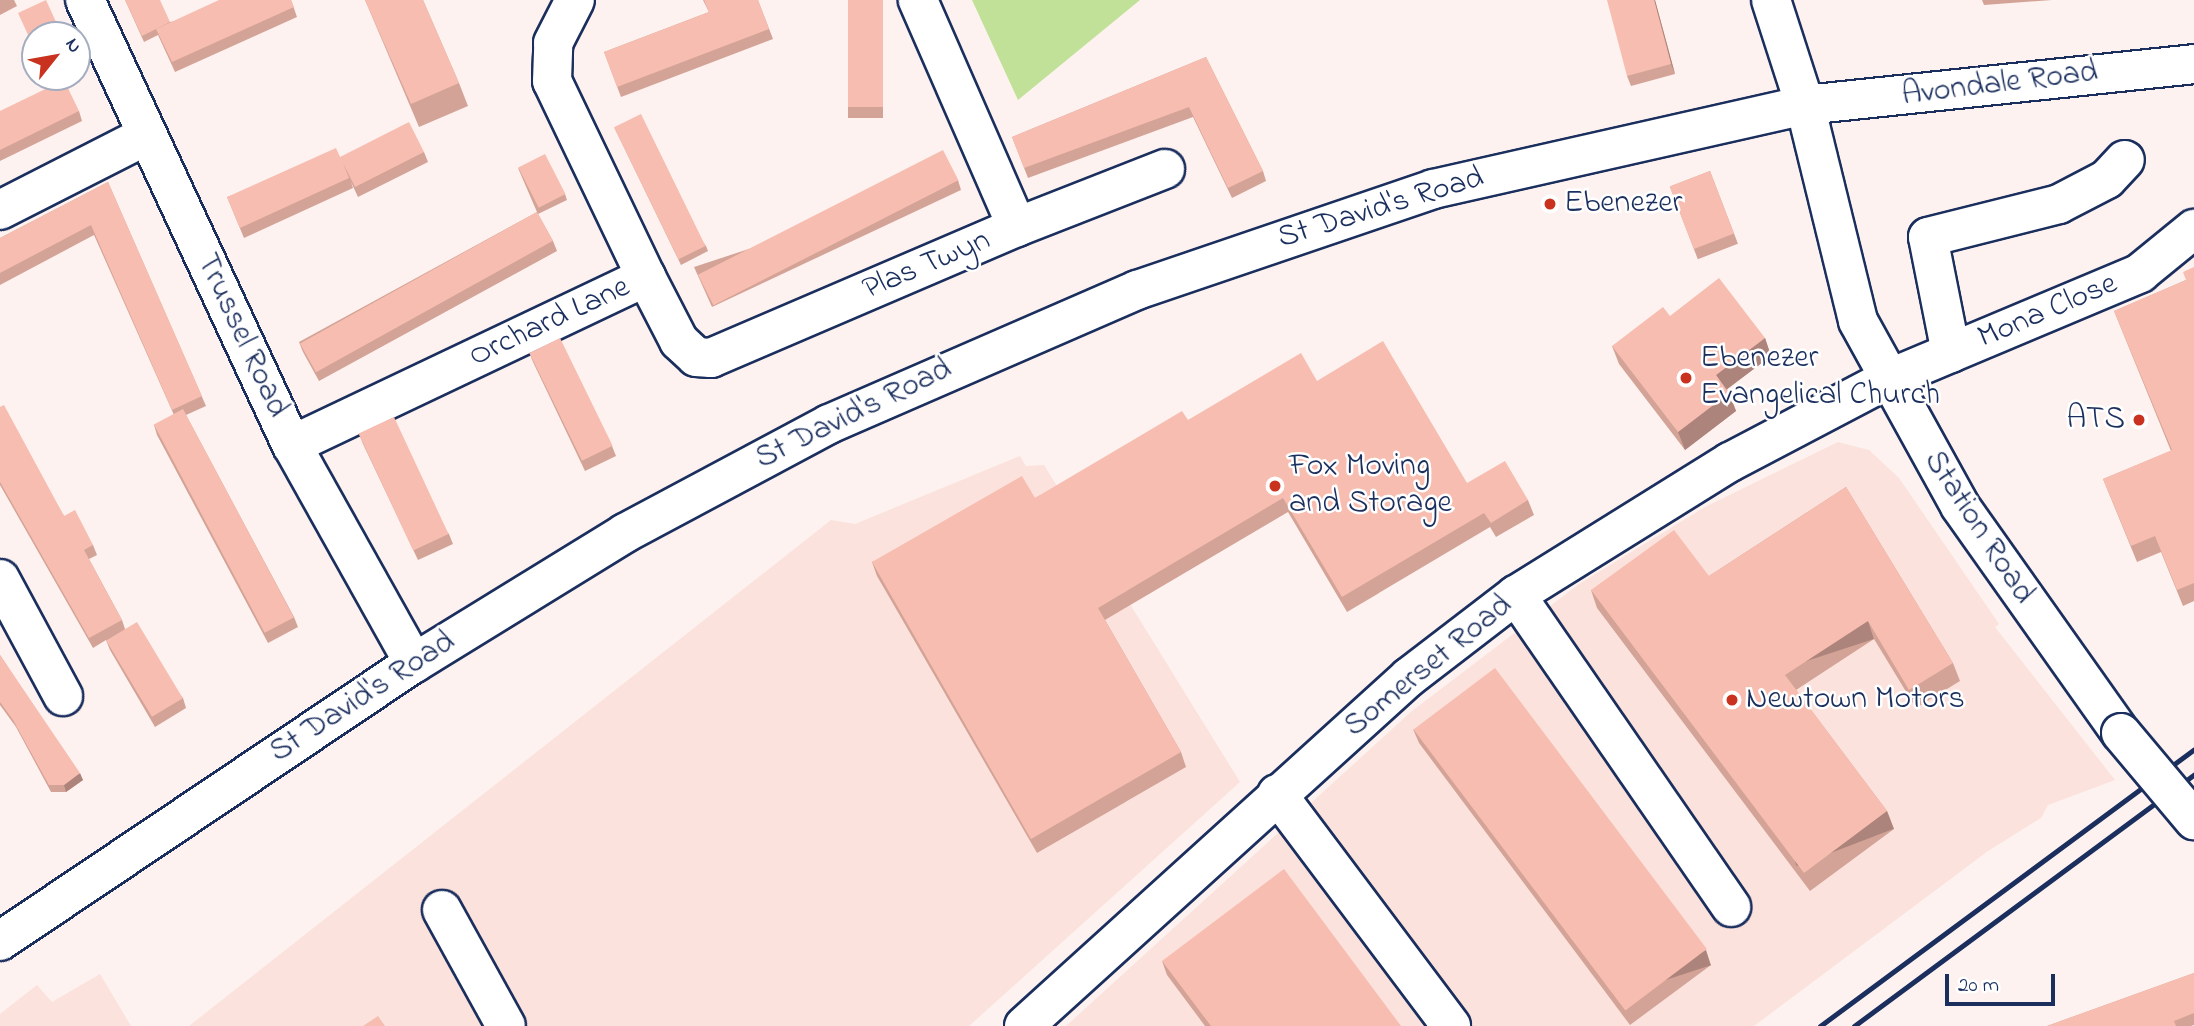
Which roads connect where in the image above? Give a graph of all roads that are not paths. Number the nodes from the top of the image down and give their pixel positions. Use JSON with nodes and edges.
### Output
{"nodes":[{"id":1,"x":85,"y":0,"type":"edge"},
{"id":2,"x":575,"y":0,"type":"edge"},
{"id":3,"x":918,"y":0,"type":"edge"},
{"id":4,"x":1771,"y":0,"type":"edge"},
{"id":5,"x":2194,"y":64,"type":"edge"},
{"id":6,"x":1805,"y":105,"type":"junction"},
{"id":7,"x":147,"y":135,"type":"junction"},
{"id":8,"x":2124,"y":160,"type":"dead end"},
{"id":9,"x":1165,"y":169,"type":"dead end"},
{"id":10,"x":0,"y":210,"type":"edge"},
{"id":11,"x":1017,"y":228,"type":"junction"},
{"id":12,"x":2181,"y":241,"type":"edge"},
{"id":13,"x":646,"y":277,"type":"junction"},
{"id":14,"x":1951,"y":352,"type":"junction"},
{"id":15,"x":1886,"y":380,"type":"junction"},
{"id":16,"x":292,"y":444,"type":"junction"},
{"id":17,"x":0,"y":579,"type":"edge"},
{"id":18,"x":1516,"y":595,"type":"junction"},
{"id":19,"x":414,"y":663,"type":"junction"},
{"id":20,"x":63,"y":696,"type":"dead end"},
{"id":21,"x":1277,"y":794,"type":"junction"},
{"id":22,"x":2194,"y":820,"type":"edge"},
{"id":23,"x":1731,"y":907,"type":"dead end"},
{"id":24,"x":442,"y":911,"type":"dead end"},
{"id":25,"x":0,"y":941,"type":"edge"},
{"id":26,"x":1039,"y":1022,"type":"edge"},
{"id":27,"x":506,"y":1026,"type":"edge"},
{"id":28,"x":1451,"y":1026,"type":"edge"}],
"edges":[{"from":1,"to":7,"type":"street","name":"Trussel Road"},
{"from":2,"to":13,"type":"street","name":"Orchard Lane"},
{"from":3,"to":11,"type":"street","name":"Plas Twyn"},
{"from":4,"to":6,"type":"street","name":"Station Road"},
{"from":5,"to":6,"type":"street","name":"Avondale Road"},
{"from":6,"to":15,"type":"street","name":"Station Road"},
{"from":6,"to":19,"type":"street","name":"St David's Road"},
{"from":7,"to":10,"type":"street"},
{"from":7,"to":16,"type":"street","name":"Trussel Road"},
{"from":8,"to":14,"type":"street"},
{"from":9,"to":11,"type":"street"},
{"from":11,"to":13,"type":"street","name":"Plas Twyn"},
{"from":12,"to":14,"type":"street","name":"Mona Close"},
{"from":13,"to":16,"type":"street","name":"Orchard Lane"},
{"from":14,"to":15,"type":"street","name":"Mona Close"},
{"from":15,"to":18,"type":"street","name":"Somerset Road"},
{"from":15,"to":22,"type":"street","name":"Station Road","bridge":true},
{"from":16,"to":19,"type":"street","name":"Trussel Road"},
{"from":17,"to":20,"type":"street"},
{"from":18,"to":21,"type":"street","name":"Somerset Road"},
{"from":18,"to":23,"type":"street"},
{"from":19,"to":25,"type":"street","name":"St David's Road"},
{"from":21,"to":26,"type":"street","name":"Somerset Road"},
{"from":21,"to":28,"type":"street"},
{"from":24,"to":27,"type":"street"}]}
